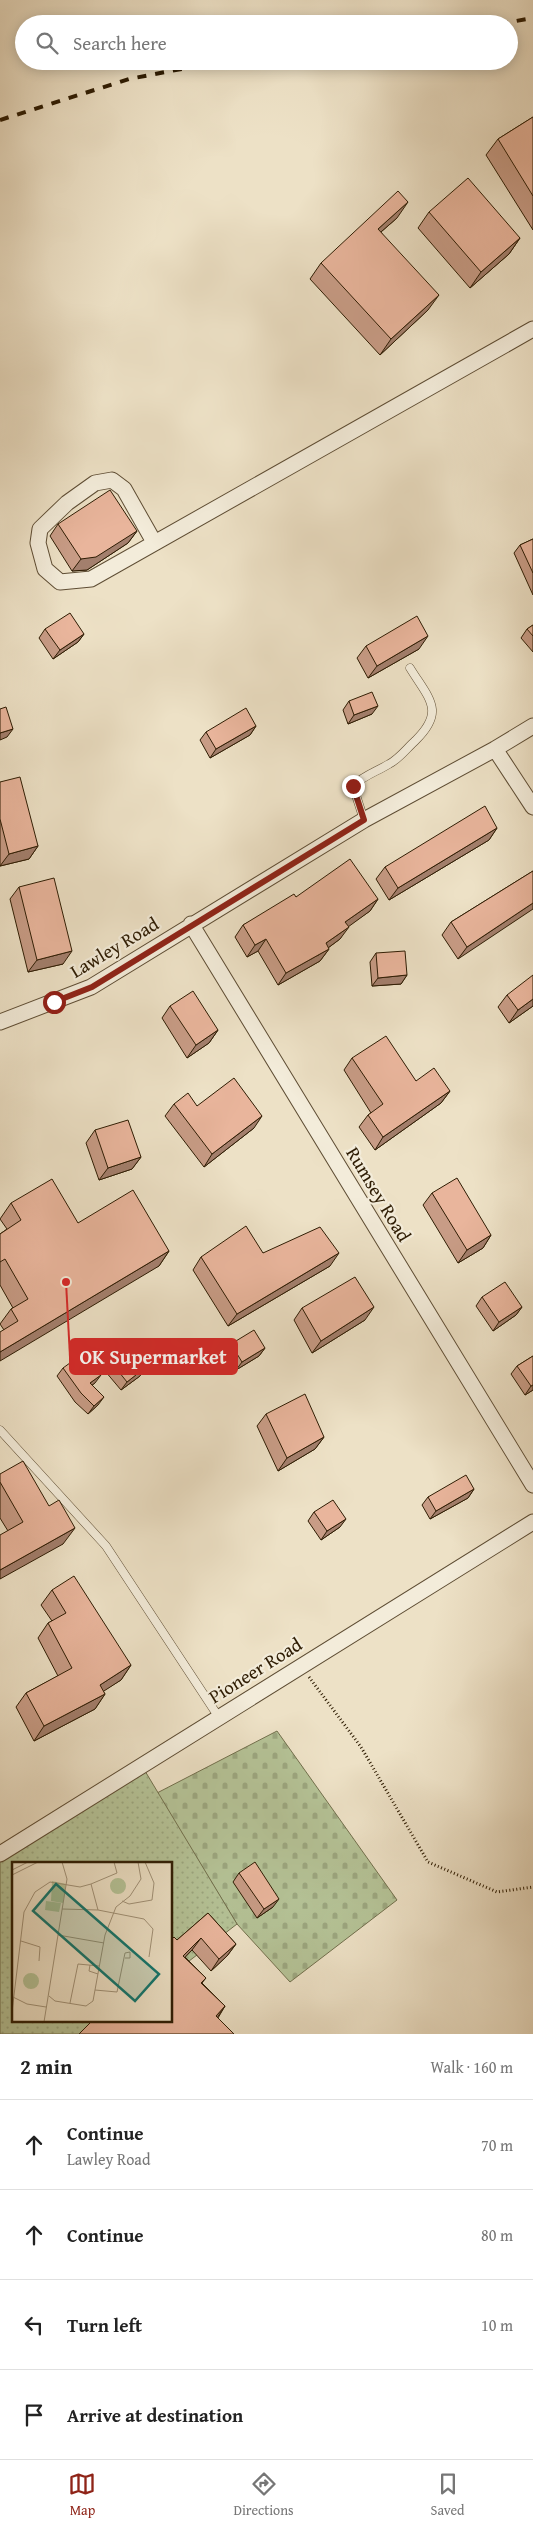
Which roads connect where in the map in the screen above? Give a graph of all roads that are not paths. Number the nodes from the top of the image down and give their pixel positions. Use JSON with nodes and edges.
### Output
{"nodes":[{"id":1,"x":533,"y":329,"type":"edge"},
{"id":2,"x":154,"y":542,"type":"junction"},
{"id":3,"x":410,"y":668,"type":"dead end"},
{"id":4,"x":533,"y":726,"type":"edge"},
{"id":5,"x":495,"y":749,"type":"junction"},
{"id":6,"x":533,"y":808,"type":"edge"},
{"id":7,"x":364,"y":820,"type":"junction"},
{"id":8,"x":191,"y":924,"type":"junction"},
{"id":9,"x":0,"y":1022,"type":"edge"},
{"id":10,"x":0,"y":1430,"type":"edge"},
{"id":11,"x":533,"y":1484,"type":"edge"},
{"id":12,"x":533,"y":1522,"type":"edge"},
{"id":13,"x":218,"y":1716,"type":"junction"},
{"id":14,"x":0,"y":1854,"type":"edge"}],
"edges":[{"from":1,"to":2,"type":"street"},
{"from":2,"to":2,"type":"street"},
{"from":3,"to":7,"type":"lane"},
{"from":4,"to":5,"type":"street","name":"Lawley Road"},
{"from":5,"to":6,"type":"street"},
{"from":5,"to":7,"type":"street","name":"Lawley Road"},
{"from":7,"to":8,"type":"street","name":"Lawley Road"},
{"from":8,"to":9,"type":"street","name":"Lawley Road"},
{"from":8,"to":11,"type":"street","name":"Rumsey Road"},
{"from":10,"to":13,"type":"lane"},
{"from":12,"to":13,"type":"street","name":"Pioneer Road"},
{"from":13,"to":14,"type":"street","name":"Pioneer Road"}]}
